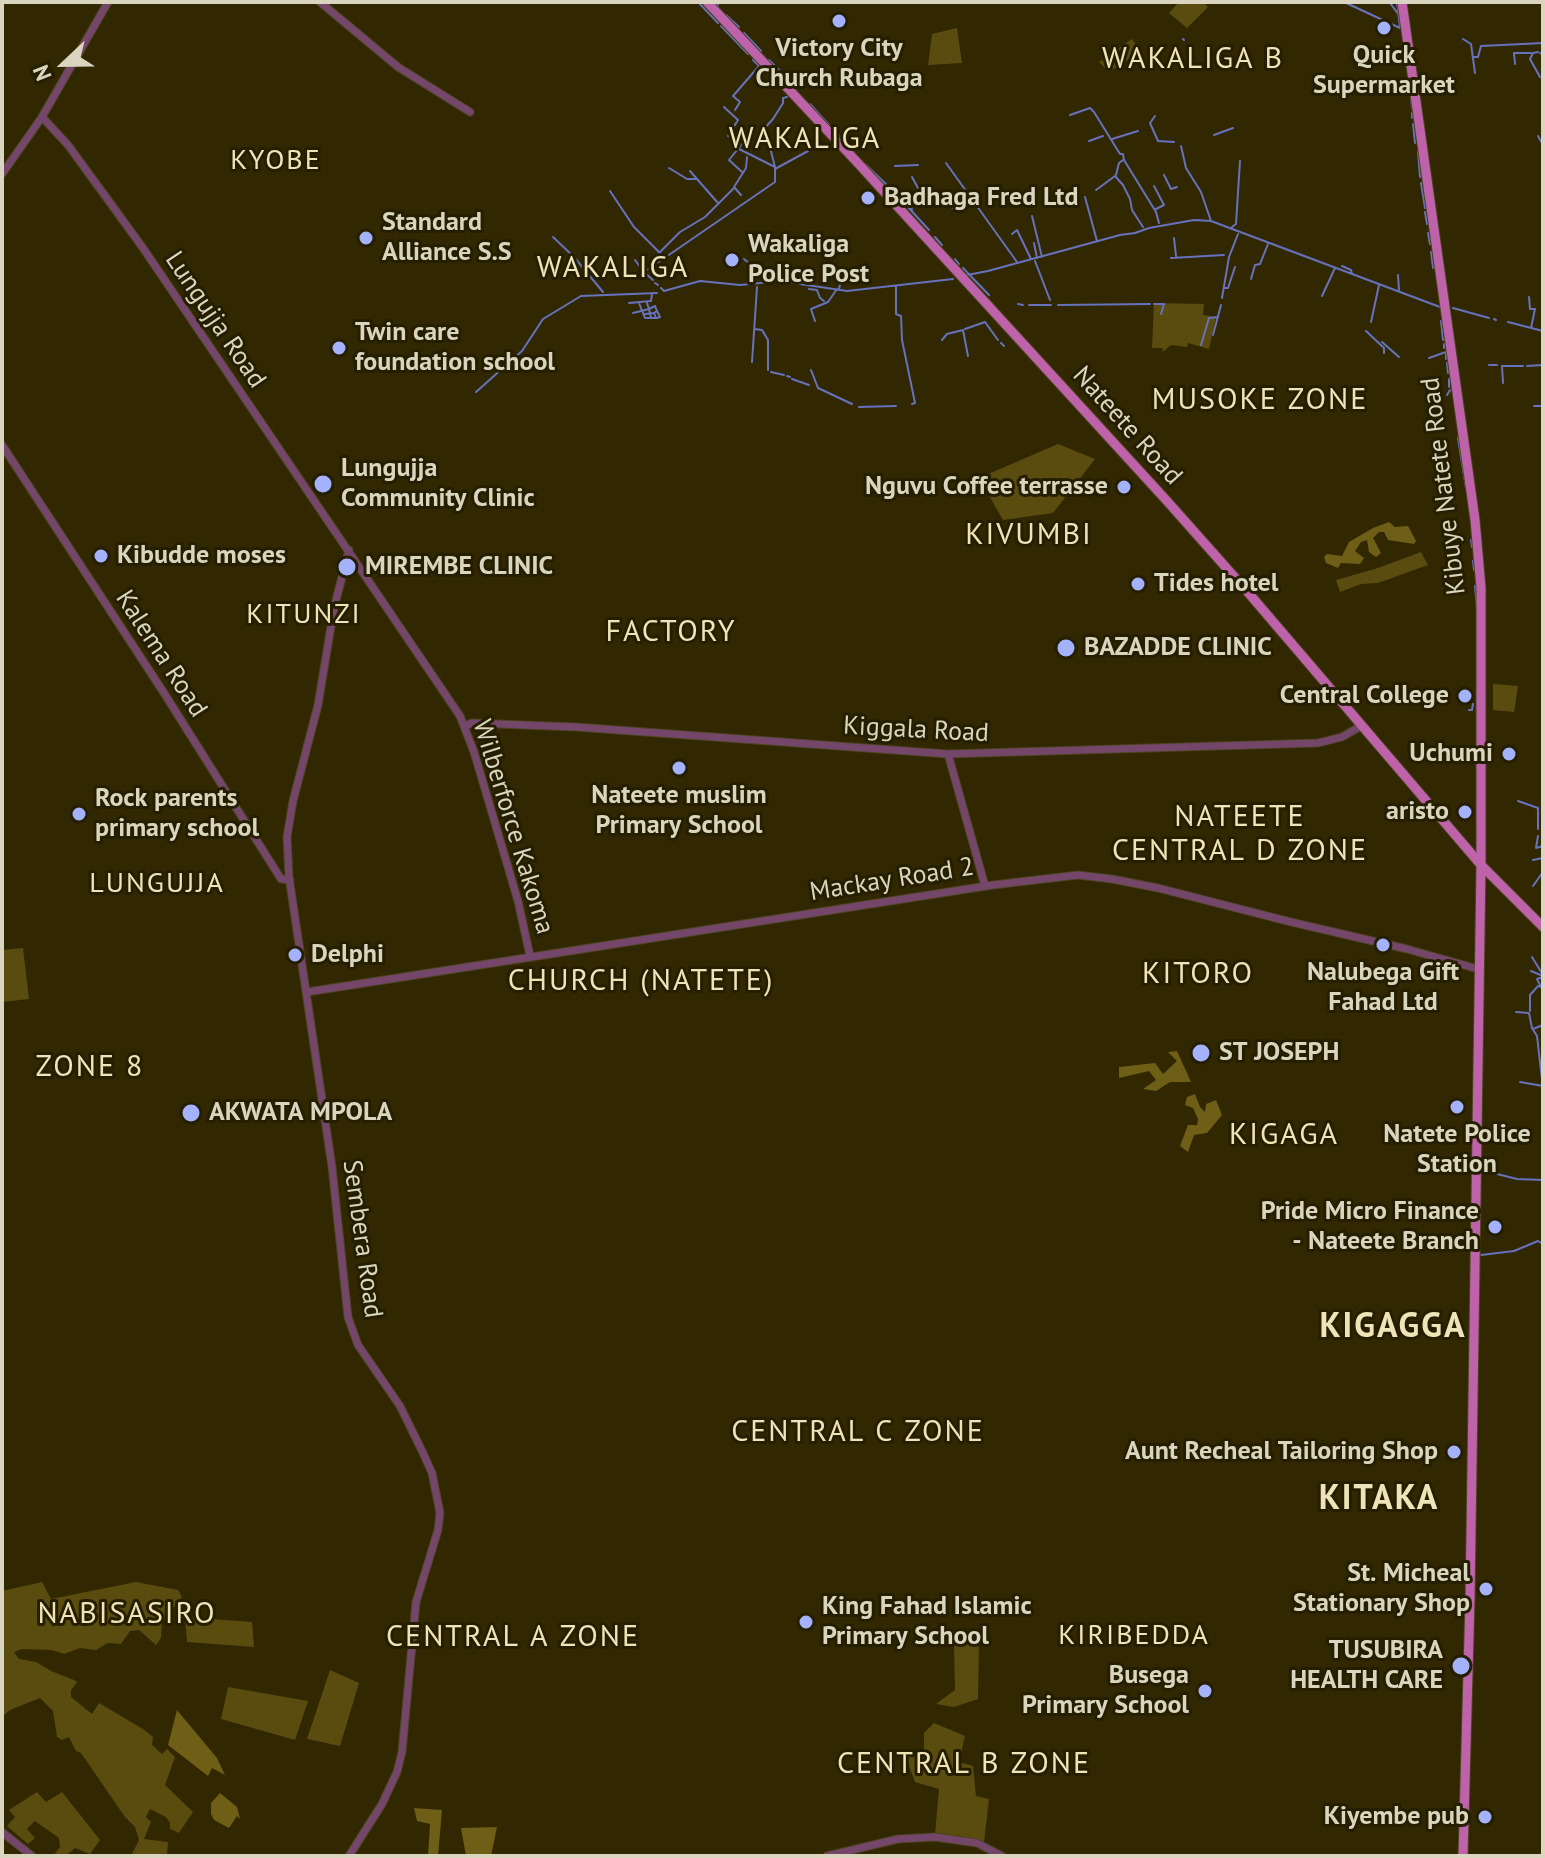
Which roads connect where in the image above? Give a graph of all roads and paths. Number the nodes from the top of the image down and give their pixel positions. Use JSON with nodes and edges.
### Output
{"nodes":[{"id":1,"x":108,"y":2,"type":"edge"},
{"id":2,"x":320,"y":2,"type":"edge"},
{"id":3,"x":707,"y":2,"type":"edge"},
{"id":4,"x":1402,"y":2,"type":"edge"},
{"id":5,"x":470,"y":112,"type":"dead end"},
{"id":6,"x":42,"y":117,"type":"junction"},
{"id":7,"x":2,"y":174,"type":"edge"},
{"id":8,"x":2,"y":445,"type":"edge"},
{"id":9,"x":349,"y":550,"type":"junction"},
{"id":10,"x":465,"y":726,"type":"junction"},
{"id":11,"x":1361,"y":726,"type":"junction"},
{"id":12,"x":948,"y":754,"type":"junction"},
{"id":13,"x":1481,"y":865,"type":"junction"},
{"id":14,"x":290,"y":880,"type":"junction"},
{"id":15,"x":985,"y":886,"type":"junction"},
{"id":16,"x":1543,"y":927,"type":"edge"},
{"id":17,"x":530,"y":956,"type":"junction"},
{"id":18,"x":1478,"y":969,"type":"junction"},
{"id":19,"x":307,"y":992,"type":"junction"},
{"id":20,"x":2,"y":1832,"type":"edge"},
{"id":21,"x":32,"y":1856,"type":"edge"},
{"id":22,"x":349,"y":1856,"type":"edge"},
{"id":23,"x":827,"y":1856,"type":"edge"},
{"id":24,"x":1002,"y":1856,"type":"edge"},
{"id":25,"x":1463,"y":1856,"type":"edge"}],
"edges":[{"from":1,"to":6,"type":"street"},
{"from":2,"to":5,"type":"street"},
{"from":3,"to":11,"type":"main road","name":"Nateete Road"},
{"from":4,"to":13,"type":"main road","name":"Kibuye Natete Road"},
{"from":6,"to":7,"type":"street"},
{"from":6,"to":9,"type":"street","name":"Lungujja Road"},
{"from":8,"to":14,"type":"street","name":"Kalema Road"},
{"from":9,"to":10,"type":"street","name":"Wilberforce Kakoma"},
{"from":9,"to":14,"type":"street","name":"Sembera Road"},
{"from":10,"to":12,"type":"street","name":"Kiggala Road"},
{"from":10,"to":17,"type":"street","name":"Wilberforce Kakoma"},
{"from":11,"to":12,"type":"street","name":"Kiggala Road"},
{"from":11,"to":13,"type":"main road","name":"Nateete Road"},
{"from":12,"to":15,"type":"street"},
{"from":13,"to":16,"type":"main road","name":"Nateete Road"},
{"from":13,"to":18,"type":"main road","name":"Kibuye Natete Road"},
{"from":14,"to":19,"type":"street","name":"Sembera Road"},
{"from":15,"to":17,"type":"street","name":"Mackay Road 2"},
{"from":15,"to":18,"type":"street","name":"Mackay Road 2"},
{"from":17,"to":19,"type":"street","name":"Mackay Road 2"},
{"from":18,"to":25,"type":"main road","name":"Kibuye Natete Road"},
{"from":19,"to":22,"type":"street","name":"Sembera Road"},
{"from":20,"to":21,"type":"street"},
{"from":23,"to":24,"type":"street"}]}
